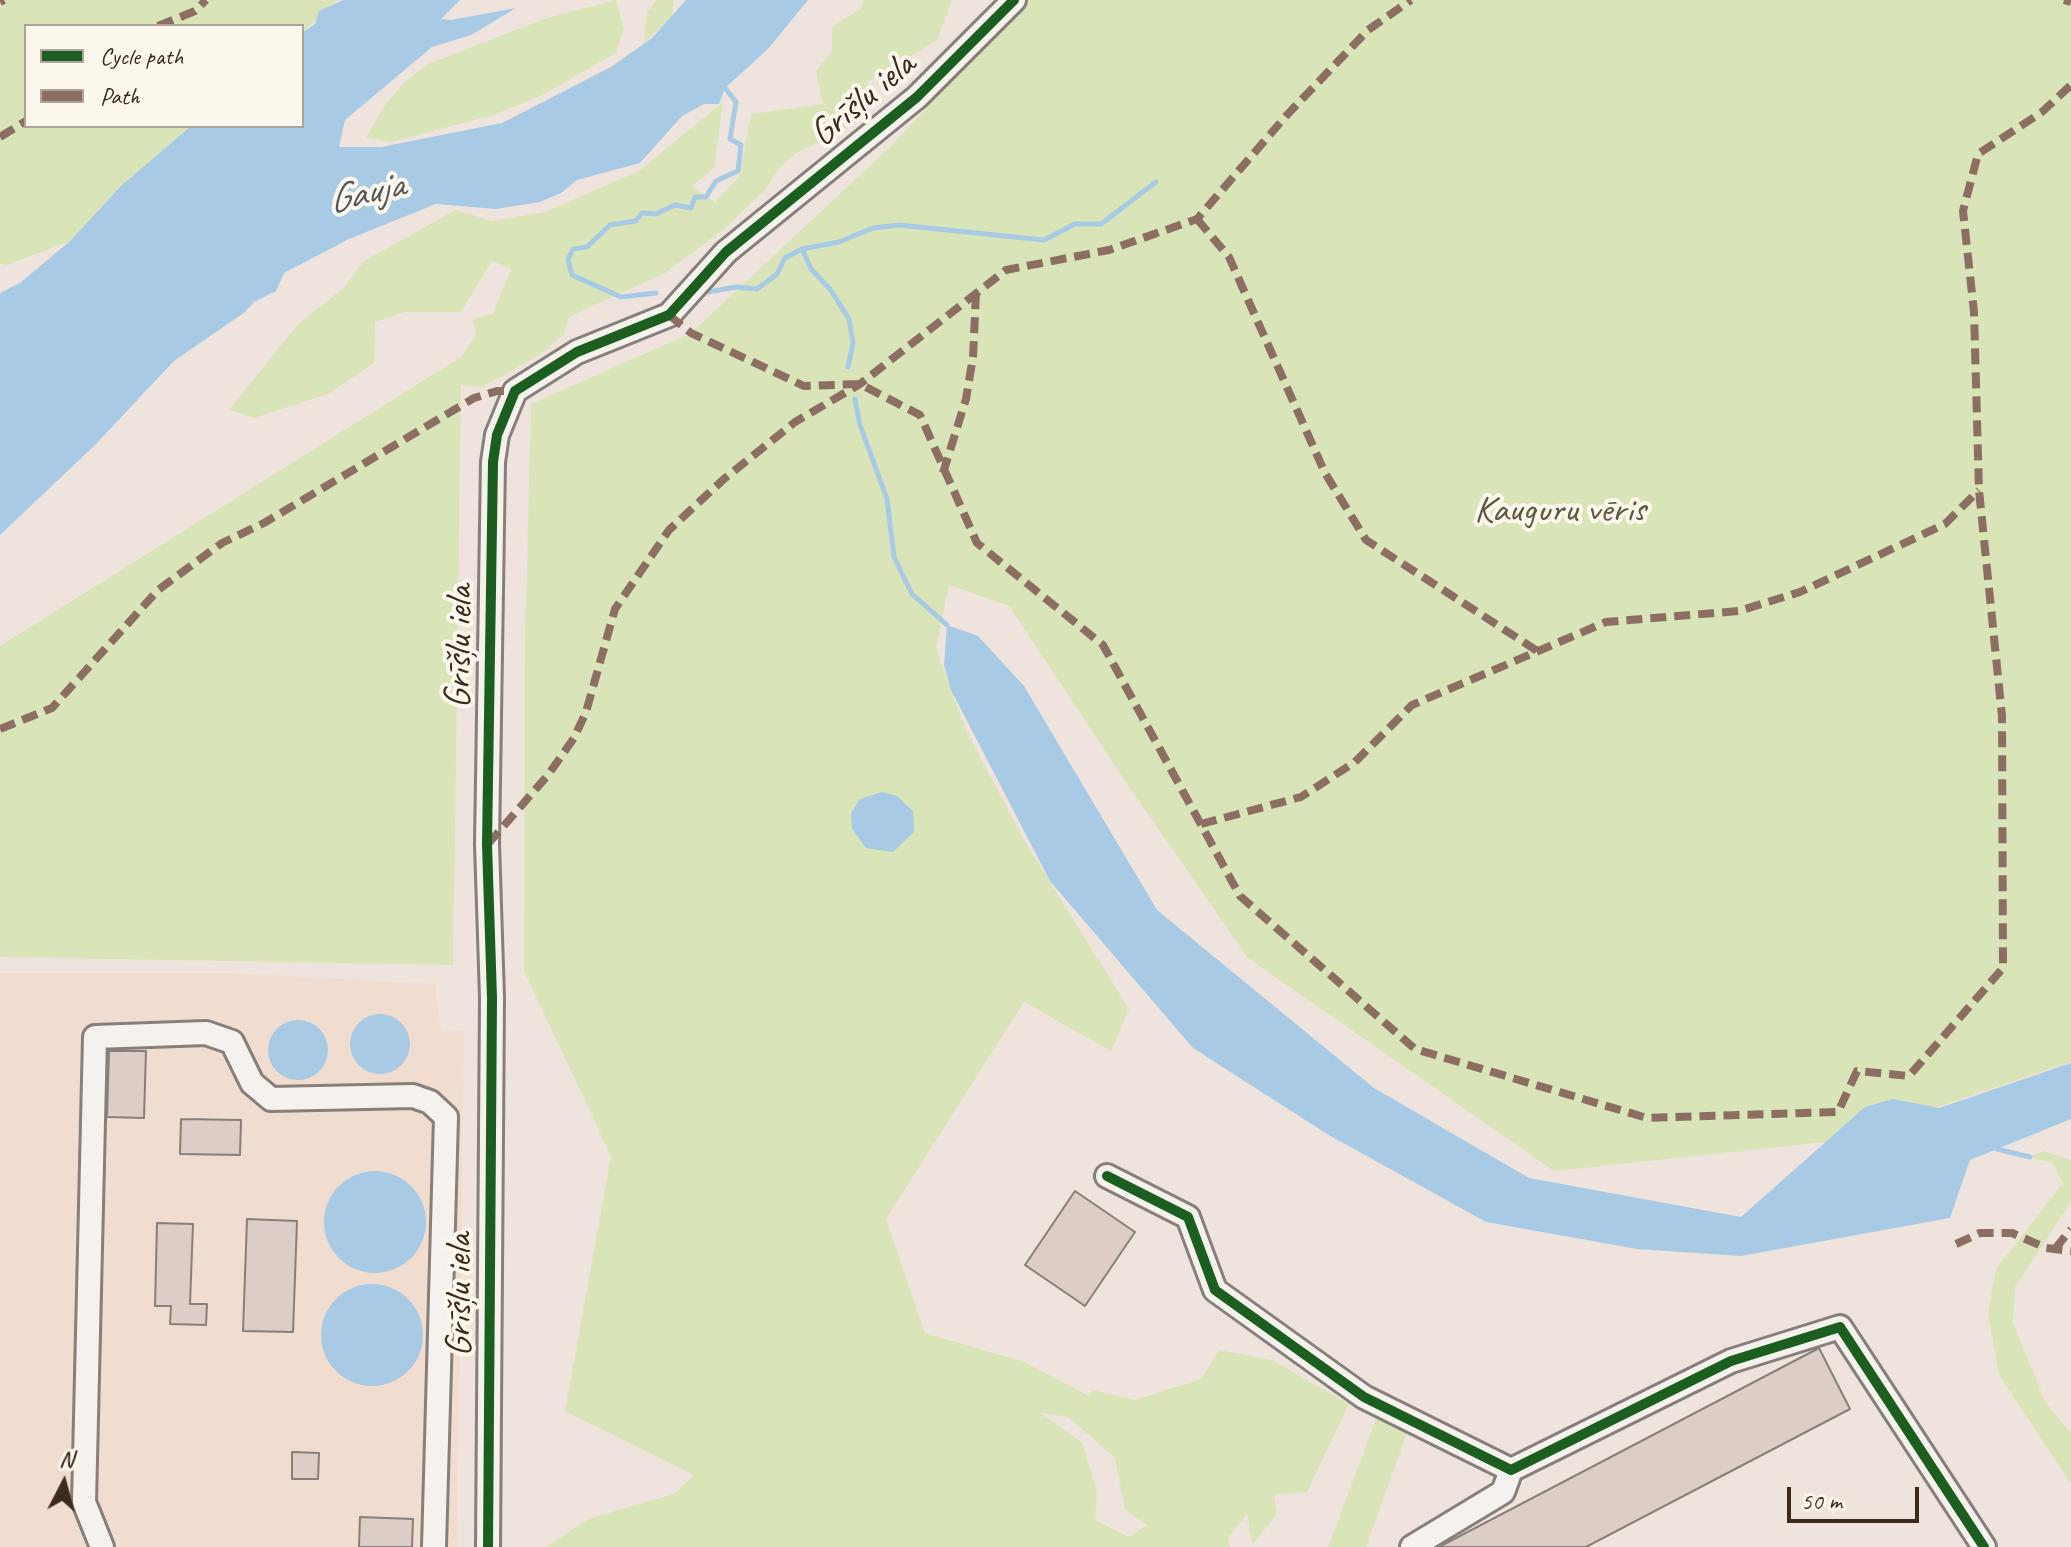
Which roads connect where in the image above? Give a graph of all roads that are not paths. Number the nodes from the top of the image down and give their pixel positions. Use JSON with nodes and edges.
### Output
{"nodes":[{"id":1,"x":1014,"y":0,"type":"edge"},
{"id":2,"x":1107,"y":1176,"type":"dead end"},
{"id":3,"x":1511,"y":1470,"type":"junction"},
{"id":4,"x":102,"y":1547,"type":"edge"},
{"id":5,"x":434,"y":1547,"type":"edge"},
{"id":6,"x":488,"y":1547,"type":"edge"},
{"id":7,"x":1412,"y":1547,"type":"edge"},
{"id":8,"x":1984,"y":1547,"type":"edge"}],
"edges":[{"from":1,"to":6,"type":"street","name":"Grīšļu iela"},
{"from":2,"to":3,"type":"street"},
{"from":3,"to":7,"type":"street"},
{"from":3,"to":8,"type":"street"},
{"from":4,"to":5,"type":"street"}]}
